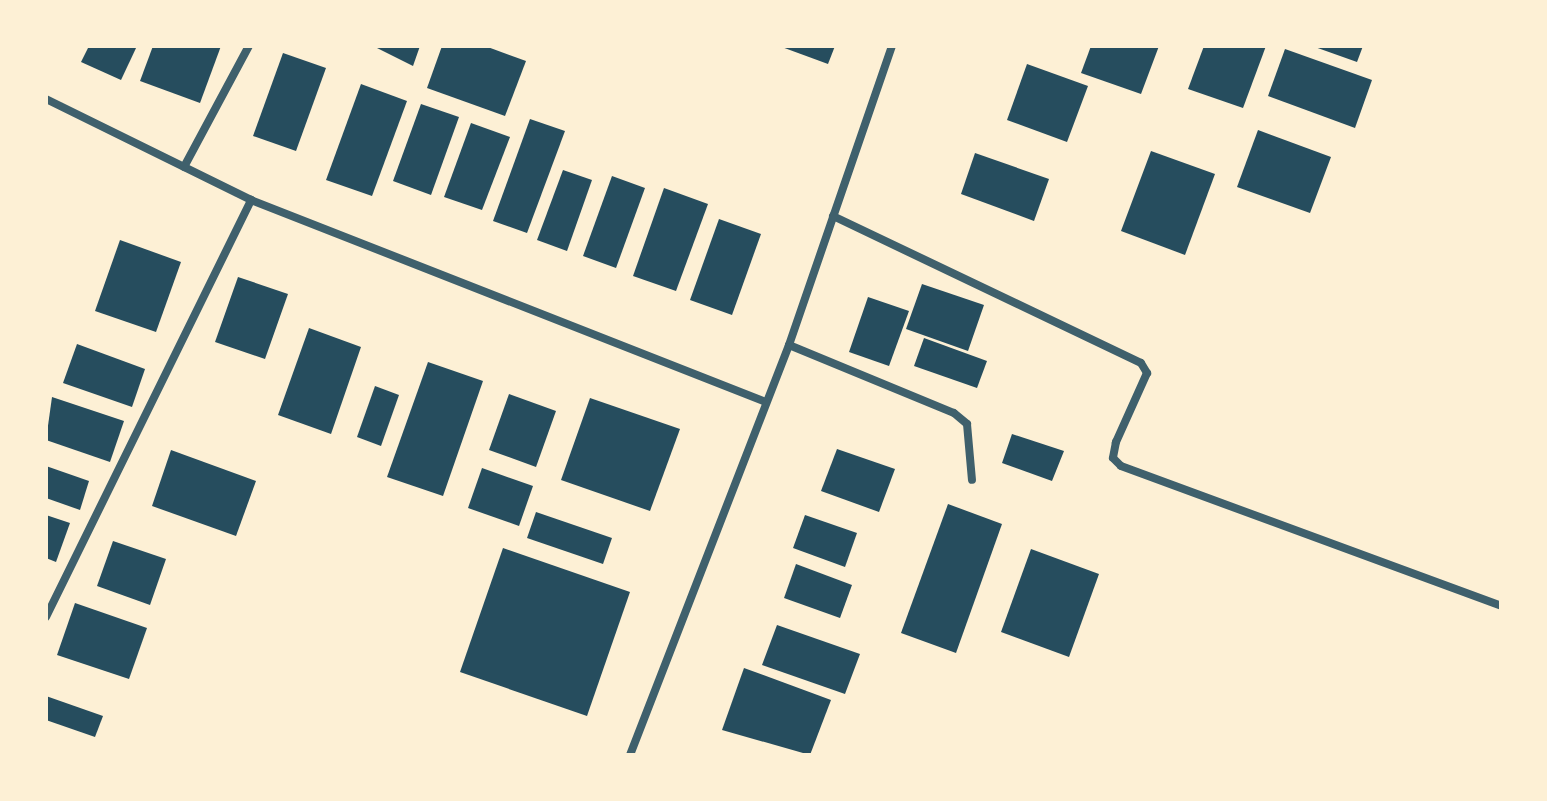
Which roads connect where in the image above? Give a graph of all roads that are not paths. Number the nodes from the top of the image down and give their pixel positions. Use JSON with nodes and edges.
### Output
{"nodes":[{"id":1,"x":249,"y":46,"type":"edge"},
{"id":2,"x":892,"y":46,"type":"edge"},
{"id":3,"x":46,"y":99,"type":"edge"},
{"id":4,"x":184,"y":167,"type":"junction"},
{"id":5,"x":251,"y":200,"type":"junction"},
{"id":6,"x":833,"y":216,"type":"junction"},
{"id":7,"x":789,"y":345,"type":"junction"},
{"id":8,"x":766,"y":402,"type":"junction"},
{"id":9,"x":972,"y":480,"type":"dead end"},
{"id":10,"x":1501,"y":606,"type":"edge"},
{"id":11,"x":46,"y":617,"type":"edge"},
{"id":12,"x":630,"y":755,"type":"edge"}],
"edges":[{"from":1,"to":4,"type":"street"},
{"from":2,"to":6,"type":"street"},
{"from":3,"to":4,"type":"street"},
{"from":4,"to":5,"type":"street"},
{"from":5,"to":8,"type":"street"},
{"from":5,"to":11,"type":"street"},
{"from":6,"to":7,"type":"street"},
{"from":6,"to":10,"type":"street"},
{"from":7,"to":8,"type":"street"},
{"from":7,"to":9,"type":"street"},
{"from":8,"to":12,"type":"street"}]}
